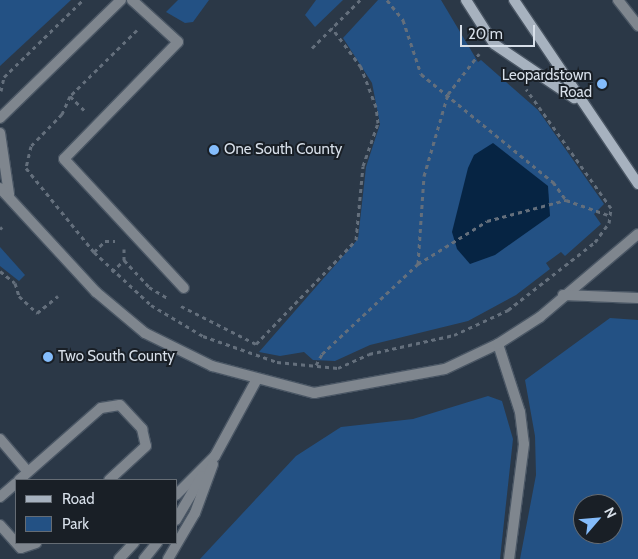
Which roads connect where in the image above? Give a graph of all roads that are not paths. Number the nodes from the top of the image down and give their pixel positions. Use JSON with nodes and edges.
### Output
{"nodes":[{"id":1,"x":121,"y":0,"type":"edge"},
{"id":2,"x":132,"y":0,"type":"edge"},
{"id":3,"x":466,"y":0,"type":"edge"},
{"id":4,"x":514,"y":0,"type":"edge"},
{"id":5,"x":618,"y":0,"type":"edge"},
{"id":6,"x":638,"y":26,"type":"edge"},
{"id":7,"x":577,"y":100,"type":"junction"},
{"id":8,"x":0,"y":118,"type":"edge"},
{"id":9,"x":0,"y":133,"type":"edge"},
{"id":10,"x":638,"y":184,"type":"edge"},
{"id":11,"x":4,"y":191,"type":"edge"},
{"id":12,"x":638,"y":234,"type":"edge"},
{"id":13,"x":184,"y":288,"type":"dead end"},
{"id":14,"x":562,"y":295,"type":"junction"},
{"id":15,"x":638,"y":298,"type":"edge"},
{"id":16,"x":498,"y":344,"type":"junction"},
{"id":17,"x":257,"y":379,"type":"junction"},
{"id":18,"x":0,"y":438,"type":"edge"},
{"id":19,"x":216,"y":456,"type":"junction"},
{"id":20,"x":28,"y":472,"type":"junction"},
{"id":21,"x":204,"y":472,"type":"junction"},
{"id":22,"x":20,"y":479,"type":"edge"},
{"id":23,"x":110,"y":479,"type":"edge"},
{"id":24,"x":15,"y":484,"type":"edge"},
{"id":25,"x":178,"y":493,"type":"edge"},
{"id":26,"x":0,"y":497,"type":"edge"},
{"id":27,"x":178,"y":517,"type":"edge"},
{"id":28,"x":0,"y":525,"type":"edge"},
{"id":29,"x":15,"y":541,"type":"edge"},
{"id":30,"x":178,"y":541,"type":"edge"},
{"id":31,"x":17,"y":544,"type":"edge"},
{"id":32,"x":33,"y":544,"type":"edge"},
{"id":33,"x":133,"y":544,"type":"edge"},
{"id":34,"x":156,"y":544,"type":"edge"},
{"id":35,"x":176,"y":544,"type":"edge"},
{"id":36,"x":119,"y":559,"type":"edge"},
{"id":37,"x":144,"y":559,"type":"edge"},
{"id":38,"x":168,"y":559,"type":"edge"},
{"id":39,"x":509,"y":559,"type":"edge"}],
"edges":[{"from":1,"to":8,"type":"street"},
{"from":2,"to":13,"type":"street"},
{"from":3,"to":7,"type":"main road"},
{"from":4,"to":7,"type":"main road"},
{"from":5,"to":6,"type":"street"},
{"from":7,"to":10,"type":"main road"},
{"from":9,"to":11,"type":"street"},
{"from":11,"to":17,"type":"street"},
{"from":12,"to":14,"type":"street"},
{"from":14,"to":15,"type":"street"},
{"from":14,"to":16,"type":"street"},
{"from":16,"to":17,"type":"street"},
{"from":16,"to":39,"type":"street"},
{"from":17,"to":19,"type":"street"},
{"from":18,"to":20,"type":"street"},
{"from":19,"to":21,"type":"street"},
{"from":19,"to":30,"type":"street"},
{"from":20,"to":22,"type":"street"},
{"from":20,"to":23,"type":"street"},
{"from":21,"to":25,"type":"street"},
{"from":21,"to":27,"type":"street"},
{"from":24,"to":26,"type":"street"},
{"from":28,"to":29,"type":"street"},
{"from":31,"to":32,"type":"street"},
{"from":33,"to":36,"type":"street"},
{"from":34,"to":37,"type":"street"},
{"from":35,"to":38,"type":"street"}]}
